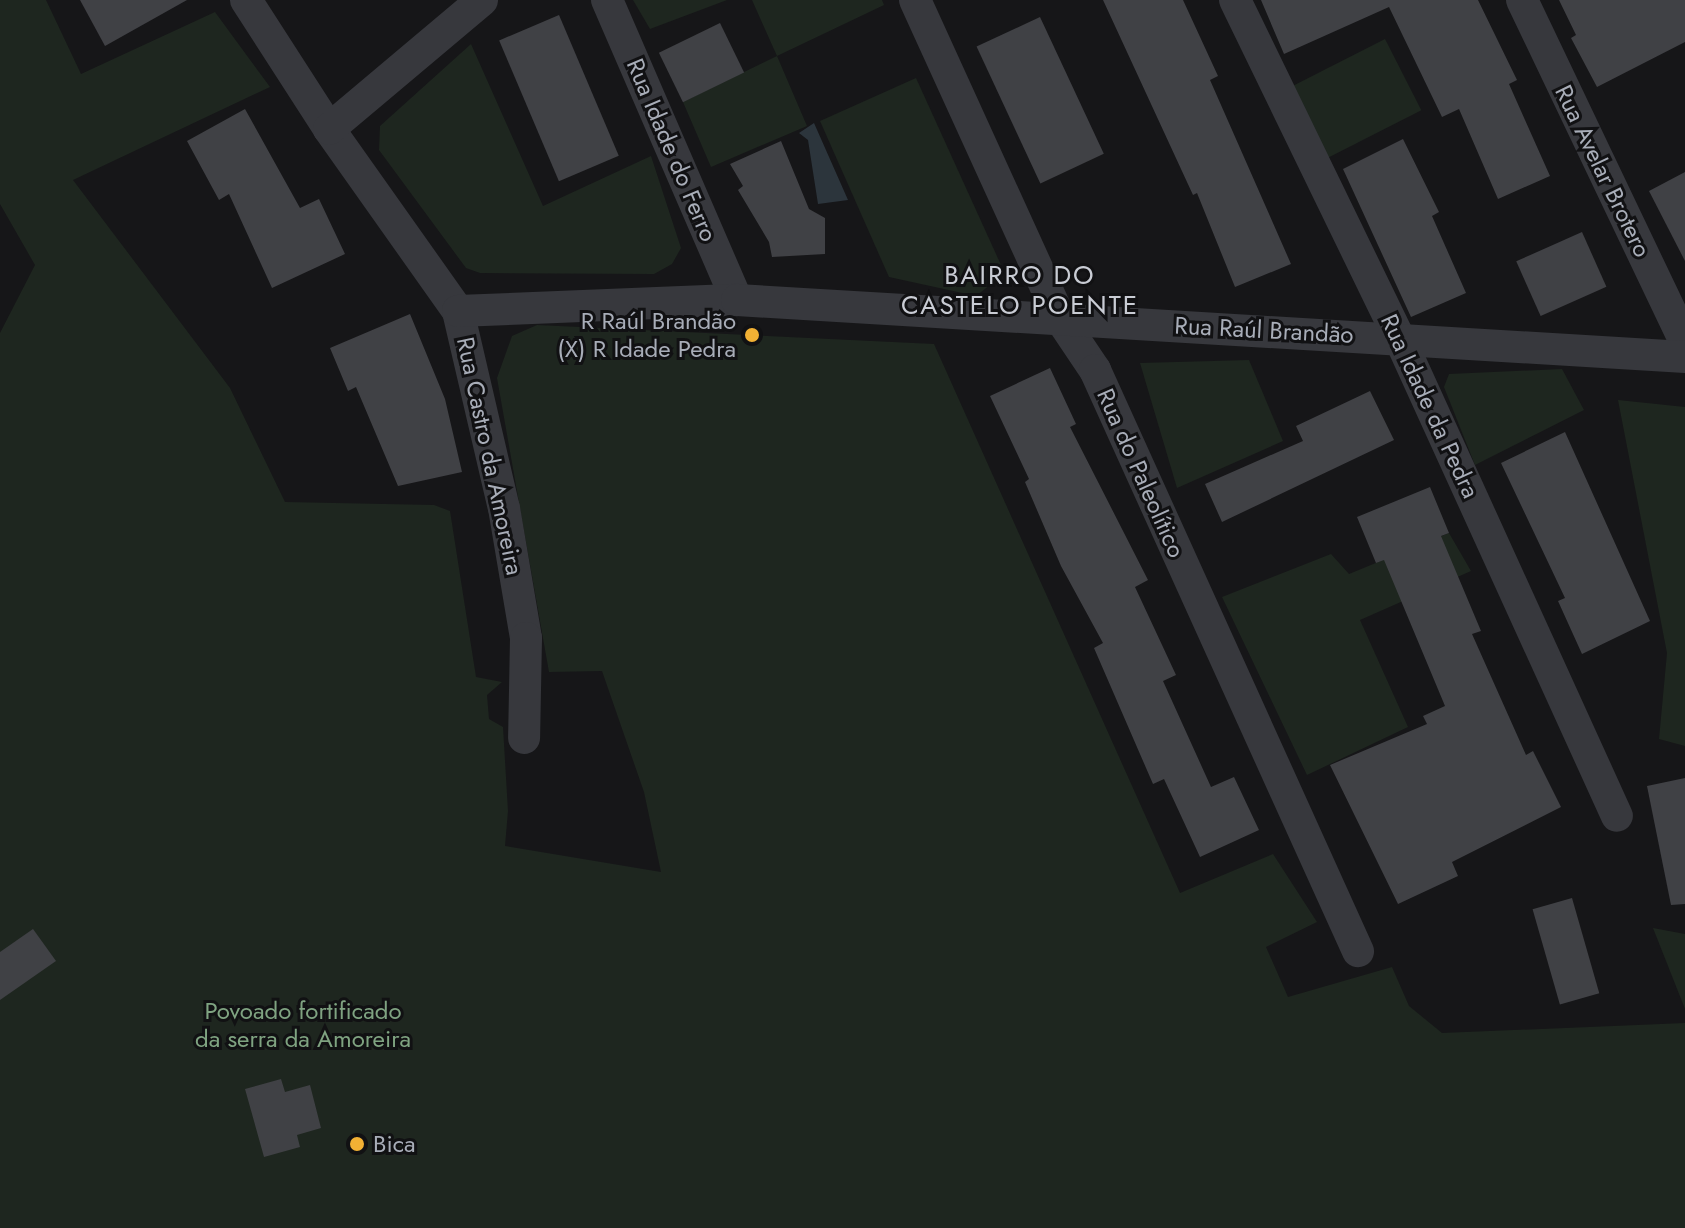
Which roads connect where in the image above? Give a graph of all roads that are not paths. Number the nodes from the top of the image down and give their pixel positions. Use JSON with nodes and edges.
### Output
{"nodes":[{"id":1,"x":246,"y":0,"type":"edge"},
{"id":2,"x":482,"y":0,"type":"edge"},
{"id":3,"x":607,"y":0,"type":"edge"},
{"id":4,"x":915,"y":0,"type":"edge"},
{"id":5,"x":1235,"y":0,"type":"edge"},
{"id":6,"x":1522,"y":0,"type":"edge"},
{"id":7,"x":329,"y":129,"type":"junction"},
{"id":8,"x":737,"y":300,"type":"junction"},
{"id":9,"x":458,"y":311,"type":"junction"},
{"id":10,"x":1060,"y":318,"type":"junction"},
{"id":11,"x":1399,"y":337,"type":"junction"},
{"id":12,"x":1685,"y":342,"type":"edge"},
{"id":13,"x":1685,"y":357,"type":"edge"},
{"id":14,"x":524,"y":738,"type":"dead end"},
{"id":15,"x":1617,"y":816,"type":"dead end"},
{"id":16,"x":1358,"y":951,"type":"dead end"}],
"edges":[{"from":1,"to":7,"type":"street","name":"Rua Castro da Amoreira"},
{"from":2,"to":7,"type":"street"},
{"from":3,"to":8,"type":"street","name":"Rua Idade do Ferro"},
{"from":4,"to":10,"type":"street","name":"Rua do Paleolítico"},
{"from":5,"to":11,"type":"street","name":"Rua Idade da Pedra"},
{"from":6,"to":12,"type":"street","name":"Rua Avelar Brotero"},
{"from":7,"to":9,"type":"street","name":"Rua Castro da Amoreira"},
{"from":8,"to":9,"type":"street","name":"Rua Raúl Brandão"},
{"from":8,"to":10,"type":"street","name":"Rua Raúl Brandão"},
{"from":9,"to":14,"type":"street","name":"Rua Castro da Amoreira"},
{"from":10,"to":11,"type":"street","name":"Rua Raúl Brandão"},
{"from":10,"to":16,"type":"street","name":"Rua do Paleolítico"},
{"from":11,"to":13,"type":"street","name":"Rua Raúl Brandão"},
{"from":11,"to":15,"type":"street","name":"Rua Idade da Pedra"}]}
